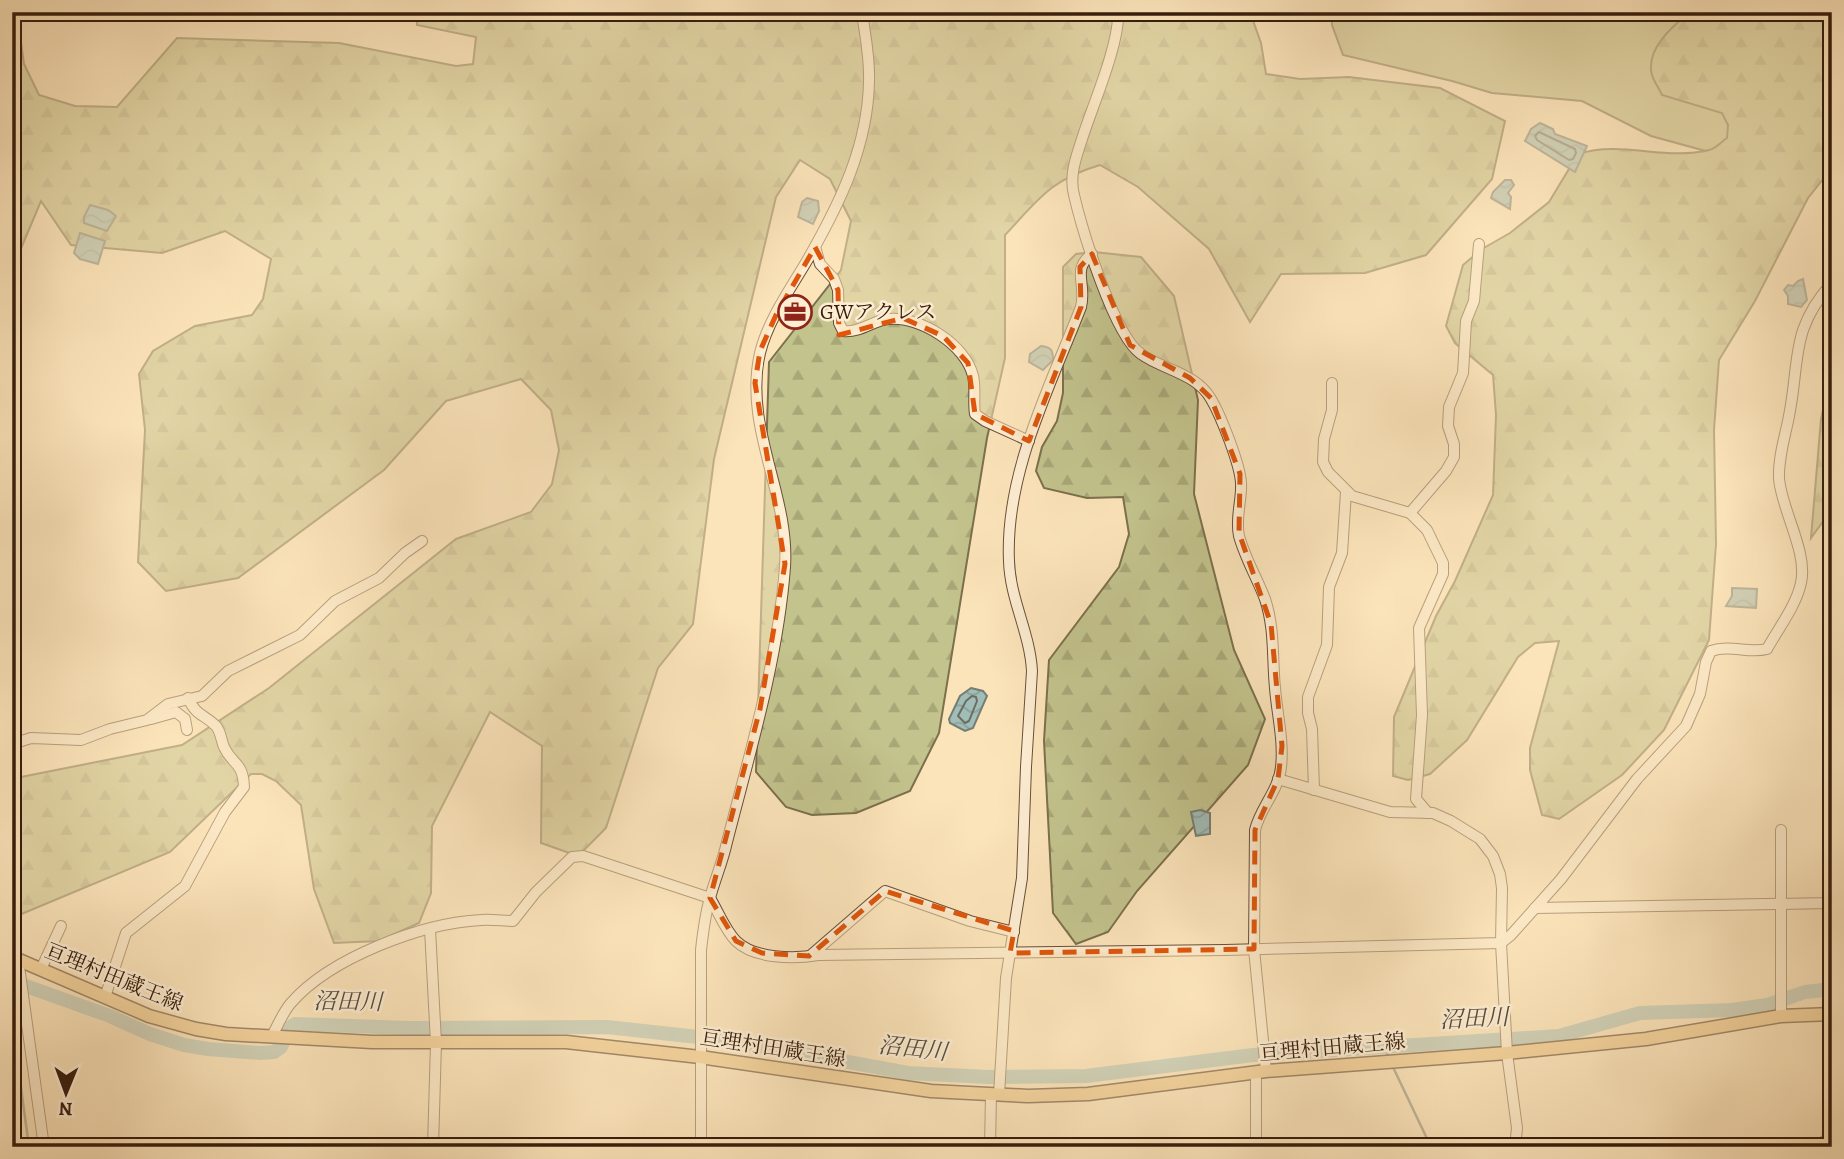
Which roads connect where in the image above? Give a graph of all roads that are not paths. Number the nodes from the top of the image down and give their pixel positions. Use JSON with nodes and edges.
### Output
{"nodes":[{"id":1,"x":862,"y":12,"type":"edge"},
{"id":2,"x":1118,"y":12,"type":"edge"},
{"id":3,"x":1479,"y":244,"type":"dead end"},
{"id":4,"x":815,"y":247,"type":"junction"},
{"id":5,"x":1091,"y":254,"type":"junction"},
{"id":6,"x":1832,"y":283,"type":"edge"},
{"id":7,"x":1332,"y":383,"type":"dead end"},
{"id":8,"x":1029,"y":441,"type":"junction"},
{"id":9,"x":1346,"y":492,"type":"junction"},
{"id":10,"x":1410,"y":513,"type":"junction"},
{"id":11,"x":422,"y":541,"type":"dead end"},
{"id":12,"x":188,"y":698,"type":"junction"},
{"id":13,"x":147,"y":720,"type":"junction"},
{"id":14,"x":187,"y":730,"type":"dead end"},
{"id":15,"x":12,"y":744,"type":"edge"},
{"id":16,"x":1278,"y":779,"type":"junction"},
{"id":17,"x":1314,"y":790,"type":"junction"},
{"id":18,"x":1428,"y":813,"type":"junction"},
{"id":19,"x":1781,"y":830,"type":"dead end"},
{"id":20,"x":710,"y":898,"type":"junction"},
{"id":21,"x":1780,"y":903,"type":"junction"},
{"id":22,"x":1832,"y":903,"type":"edge"},
{"id":23,"x":1535,"y":908,"type":"junction"},
{"id":24,"x":61,"y":926,"type":"dead end"},
{"id":25,"x":430,"y":929,"type":"junction"},
{"id":26,"x":1014,"y":932,"type":"junction"},
{"id":27,"x":1501,"y":943,"type":"junction"},
{"id":28,"x":1254,"y":949,"type":"junction"},
{"id":29,"x":1010,"y":953,"type":"junction"},
{"id":30,"x":809,"y":956,"type":"junction"},
{"id":31,"x":15,"y":958,"type":"edge"},
{"id":32,"x":41,"y":969,"type":"junction"},
{"id":33,"x":105,"y":997,"type":"junction"},
{"id":34,"x":1832,"y":1014,"type":"edge"},
{"id":35,"x":1781,"y":1016,"type":"junction"},
{"id":36,"x":281,"y":1037,"type":"junction"},
{"id":37,"x":436,"y":1043,"type":"junction"},
{"id":38,"x":1507,"y":1053,"type":"junction"},
{"id":39,"x":700,"y":1057,"type":"junction"},
{"id":40,"x":1261,"y":1072,"type":"junction"},
{"id":41,"x":995,"y":1095,"type":"junction"},
{"id":42,"x":1832,"y":1136,"type":"edge"},
{"id":43,"x":44,"y":1147,"type":"edge"},
{"id":44,"x":433,"y":1147,"type":"edge"},
{"id":45,"x":701,"y":1147,"type":"edge"},
{"id":46,"x":990,"y":1147,"type":"edge"},
{"id":47,"x":1256,"y":1147,"type":"edge"},
{"id":48,"x":1516,"y":1147,"type":"edge"},
{"id":49,"x":1815,"y":1147,"type":"edge"}],
"edges":[{"from":1,"to":4,"type":"street"},
{"from":2,"to":5,"type":"street"},
{"from":3,"to":10,"type":"street"},
{"from":4,"to":8,"type":"street"},
{"from":4,"to":20,"type":"street"},
{"from":5,"to":8,"type":"street"},
{"from":5,"to":16,"type":"street"},
{"from":6,"to":23,"type":"street"},
{"from":7,"to":9,"type":"street"},
{"from":8,"to":26,"type":"street"},
{"from":9,"to":10,"type":"street"},
{"from":9,"to":17,"type":"street"},
{"from":10,"to":18,"type":"street"},
{"from":11,"to":12,"type":"street"},
{"from":12,"to":13,"type":"street"},
{"from":12,"to":33,"type":"street"},
{"from":13,"to":14,"type":"street"},
{"from":13,"to":15,"type":"street"},
{"from":16,"to":17,"type":"street"},
{"from":16,"to":28,"type":"street"},
{"from":17,"to":18,"type":"street"},
{"from":18,"to":27,"type":"street"},
{"from":19,"to":21,"type":"street"},
{"from":20,"to":25,"type":"street"},
{"from":20,"to":30,"type":"street"},
{"from":20,"to":39,"type":"street"},
{"from":21,"to":22,"type":"street"},
{"from":21,"to":23,"type":"street"},
{"from":21,"to":35,"type":"street"},
{"from":23,"to":27,"type":"street"},
{"from":24,"to":32,"type":"street"},
{"from":25,"to":36,"type":"street"},
{"from":25,"to":37,"type":"street"},
{"from":26,"to":29,"type":"street"},
{"from":26,"to":30,"type":"street"},
{"from":27,"to":28,"type":"street"},
{"from":27,"to":38,"type":"street"},
{"from":28,"to":29,"type":"street"},
{"from":28,"to":40,"type":"street"},
{"from":29,"to":30,"type":"street"},
{"from":29,"to":41,"type":"street"},
{"from":31,"to":32,"type":"main road","name":"亘理村田蔵王線"},
{"from":31,"to":43,"type":"street"},
{"from":32,"to":33,"type":"main road","name":"亘理村田蔵王線"},
{"from":33,"to":36,"type":"main road","name":"亘理村田蔵王線"},
{"from":34,"to":35,"type":"main road","name":"亘理村田蔵王線"},
{"from":35,"to":38,"type":"main road","name":"亘理村田蔵王線"},
{"from":36,"to":37,"type":"main road","name":"亘理村田蔵王線"},
{"from":37,"to":39,"type":"main road","name":"亘理村田蔵王線"},
{"from":37,"to":44,"type":"street"},
{"from":38,"to":40,"type":"main road","name":"亘理村田蔵王線"},
{"from":38,"to":48,"type":"street"},
{"from":39,"to":41,"type":"main road","name":"亘理村田蔵王線"},
{"from":39,"to":45,"type":"street"},
{"from":40,"to":41,"type":"main road","name":"亘理村田蔵王線"},
{"from":40,"to":47,"type":"street"},
{"from":41,"to":46,"type":"street"},
{"from":42,"to":49,"type":"street"}]}
